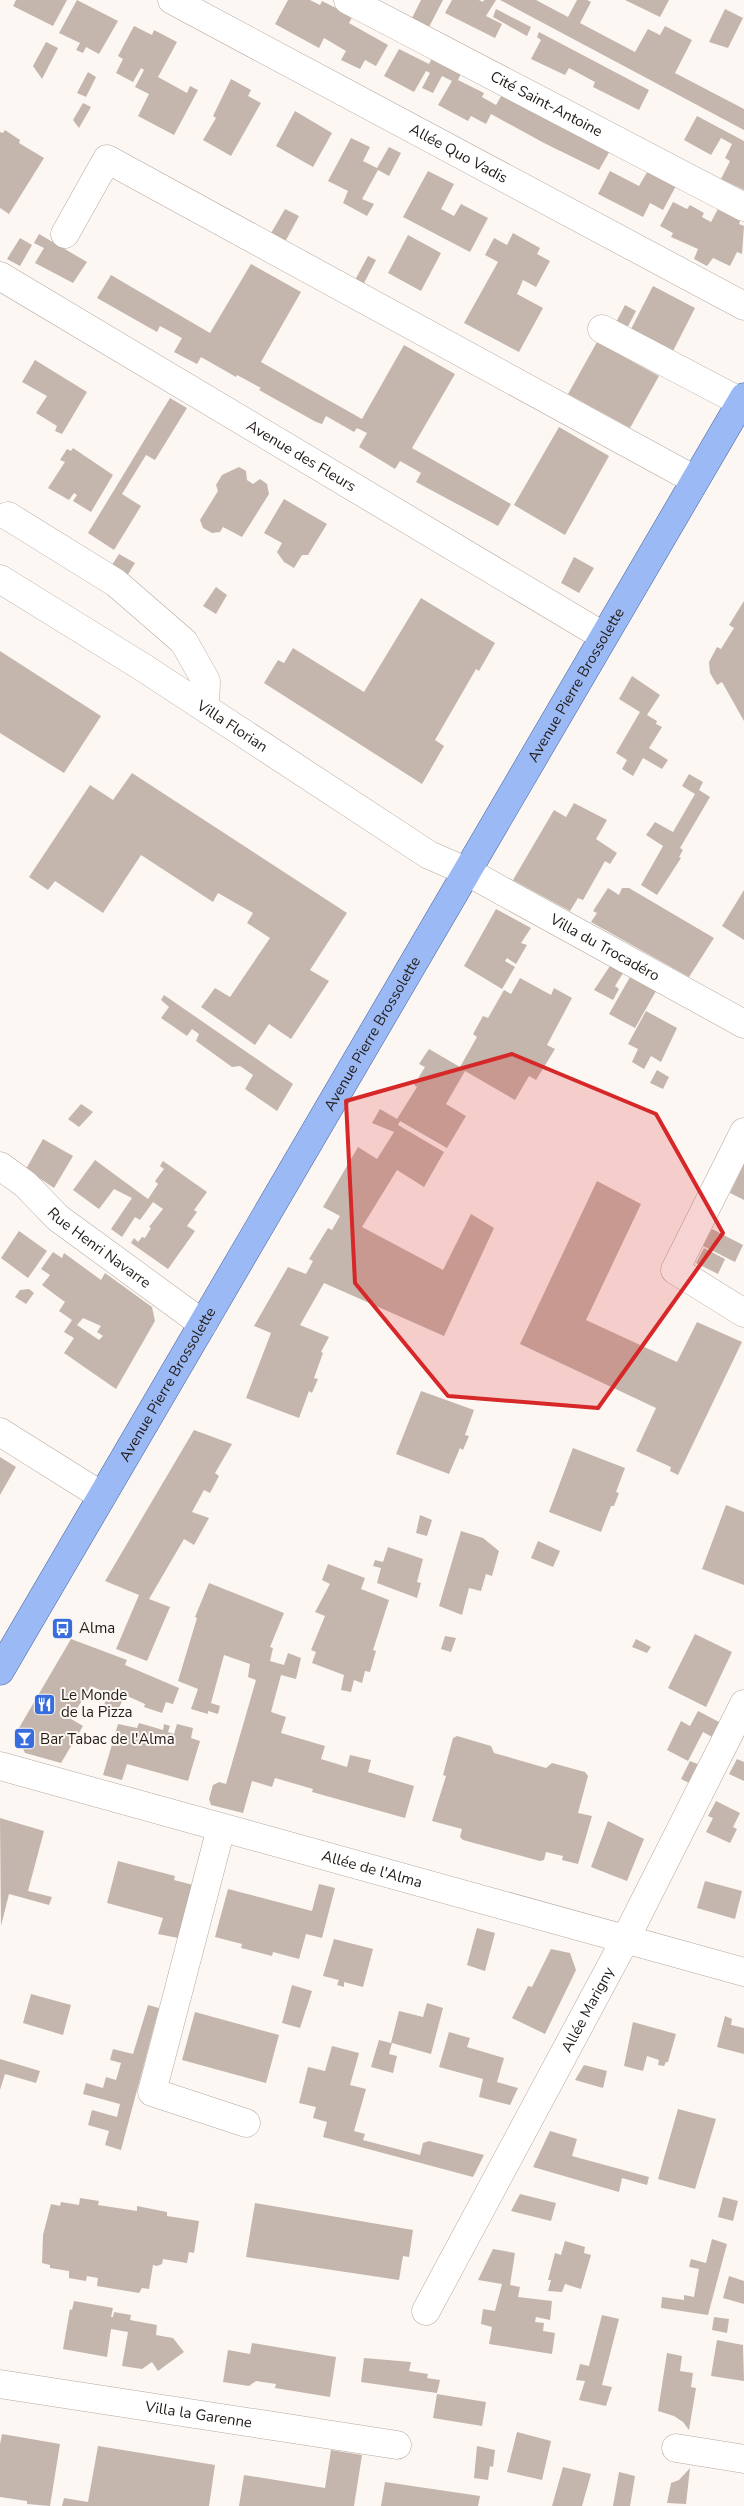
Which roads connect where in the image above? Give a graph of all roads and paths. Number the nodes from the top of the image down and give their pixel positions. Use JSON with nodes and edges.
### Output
{"nodes":[{"id":1,"x":172,"y":0,"type":"edge"},
{"id":2,"x":348,"y":0,"type":"edge"},
{"id":3,"x":744,"y":207,"type":"edge"},
{"id":4,"x":65,"y":234,"type":"dead end"},
{"id":5,"x":0,"y":276,"type":"edge"},
{"id":6,"x":744,"y":306,"type":"edge"},
{"id":7,"x":602,"y":329,"type":"dead end"},
{"id":8,"x":742,"y":400,"type":"edge"},
{"id":9,"x":695,"y":480,"type":"junction"},
{"id":10,"x":8,"y":516,"type":"dead end"},
{"id":11,"x":0,"y":579,"type":"edge"},
{"id":12,"x":603,"y":636,"type":"junction"},
{"id":13,"x":205,"y":708,"type":"junction"},
{"id":14,"x":466,"y":870,"type":"junction"},
{"id":15,"x":744,"y":1024,"type":"edge"},
{"id":16,"x":744,"y":1132,"type":"edge"},
{"id":17,"x":0,"y":1166,"type":"edge"},
{"id":18,"x":744,"y":1314,"type":"edge"},
{"id":19,"x":203,"y":1324,"type":"junction"},
{"id":20,"x":0,"y":1432,"type":"edge"},
{"id":21,"x":102,"y":1496,"type":"junction"},
{"id":22,"x":0,"y":1671,"type":"edge"},
{"id":23,"x":744,"y":1704,"type":"edge"},
{"id":24,"x":0,"y":1766,"type":"edge"},
{"id":25,"x":222,"y":1828,"type":"junction"},
{"id":26,"x":625,"y":1940,"type":"junction"},
{"id":27,"x":744,"y":1972,"type":"edge"},
{"id":28,"x":246,"y":2123,"type":"dead end"},
{"id":29,"x":426,"y":2311,"type":"dead end"},
{"id":30,"x":0,"y":2384,"type":"edge"},
{"id":31,"x":397,"y":2445,"type":"dead end"},
{"id":32,"x":676,"y":2448,"type":"dead end"},
{"id":33,"x":744,"y":2459,"type":"edge"}],
"edges":[{"from":1,"to":6,"type":"street","name":"Allée Quo Vadis"},
{"from":2,"to":3,"type":"street","name":"Cité Saint-Antoine"},
{"from":4,"to":9,"type":"street"},
{"from":5,"to":12,"type":"street","name":"Avenue des Fleurs"},
{"from":7,"to":8,"type":"street"},
{"from":8,"to":9,"type":"main road","name":"Avenue Pierre Brossolette"},
{"from":9,"to":12,"type":"main road","name":"Avenue Pierre Brossolette"},
{"from":10,"to":13,"type":"street"},
{"from":11,"to":13,"type":"street","name":"Villa Florian"},
{"from":12,"to":14,"type":"main road","name":"Avenue Pierre Brossolette"},
{"from":13,"to":14,"type":"street","name":"Villa Florian"},
{"from":14,"to":15,"type":"street","name":"Villa du Trocadéro"},
{"from":14,"to":19,"type":"main road","name":"Avenue Pierre Brossolette"},
{"from":16,"to":18,"type":"street"},
{"from":17,"to":19,"type":"street","name":"Rue Henri Navarre"},
{"from":19,"to":21,"type":"main road","name":"Avenue Pierre Brossolette"},
{"from":20,"to":21,"type":"street"},
{"from":21,"to":22,"type":"main road","name":"Avenue Pierre Brossolette"},
{"from":23,"to":26,"type":"street","name":"Allée Marigny"},
{"from":24,"to":25,"type":"street","name":"Allée de l'Alma"},
{"from":25,"to":26,"type":"street","name":"Allée de l'Alma"},
{"from":25,"to":28,"type":"street"},
{"from":26,"to":27,"type":"street","name":"Allée de l'Alma"},
{"from":26,"to":29,"type":"street","name":"Allée Marigny"},
{"from":30,"to":31,"type":"street","name":"Villa la Garenne"},
{"from":32,"to":33,"type":"street"}]}
